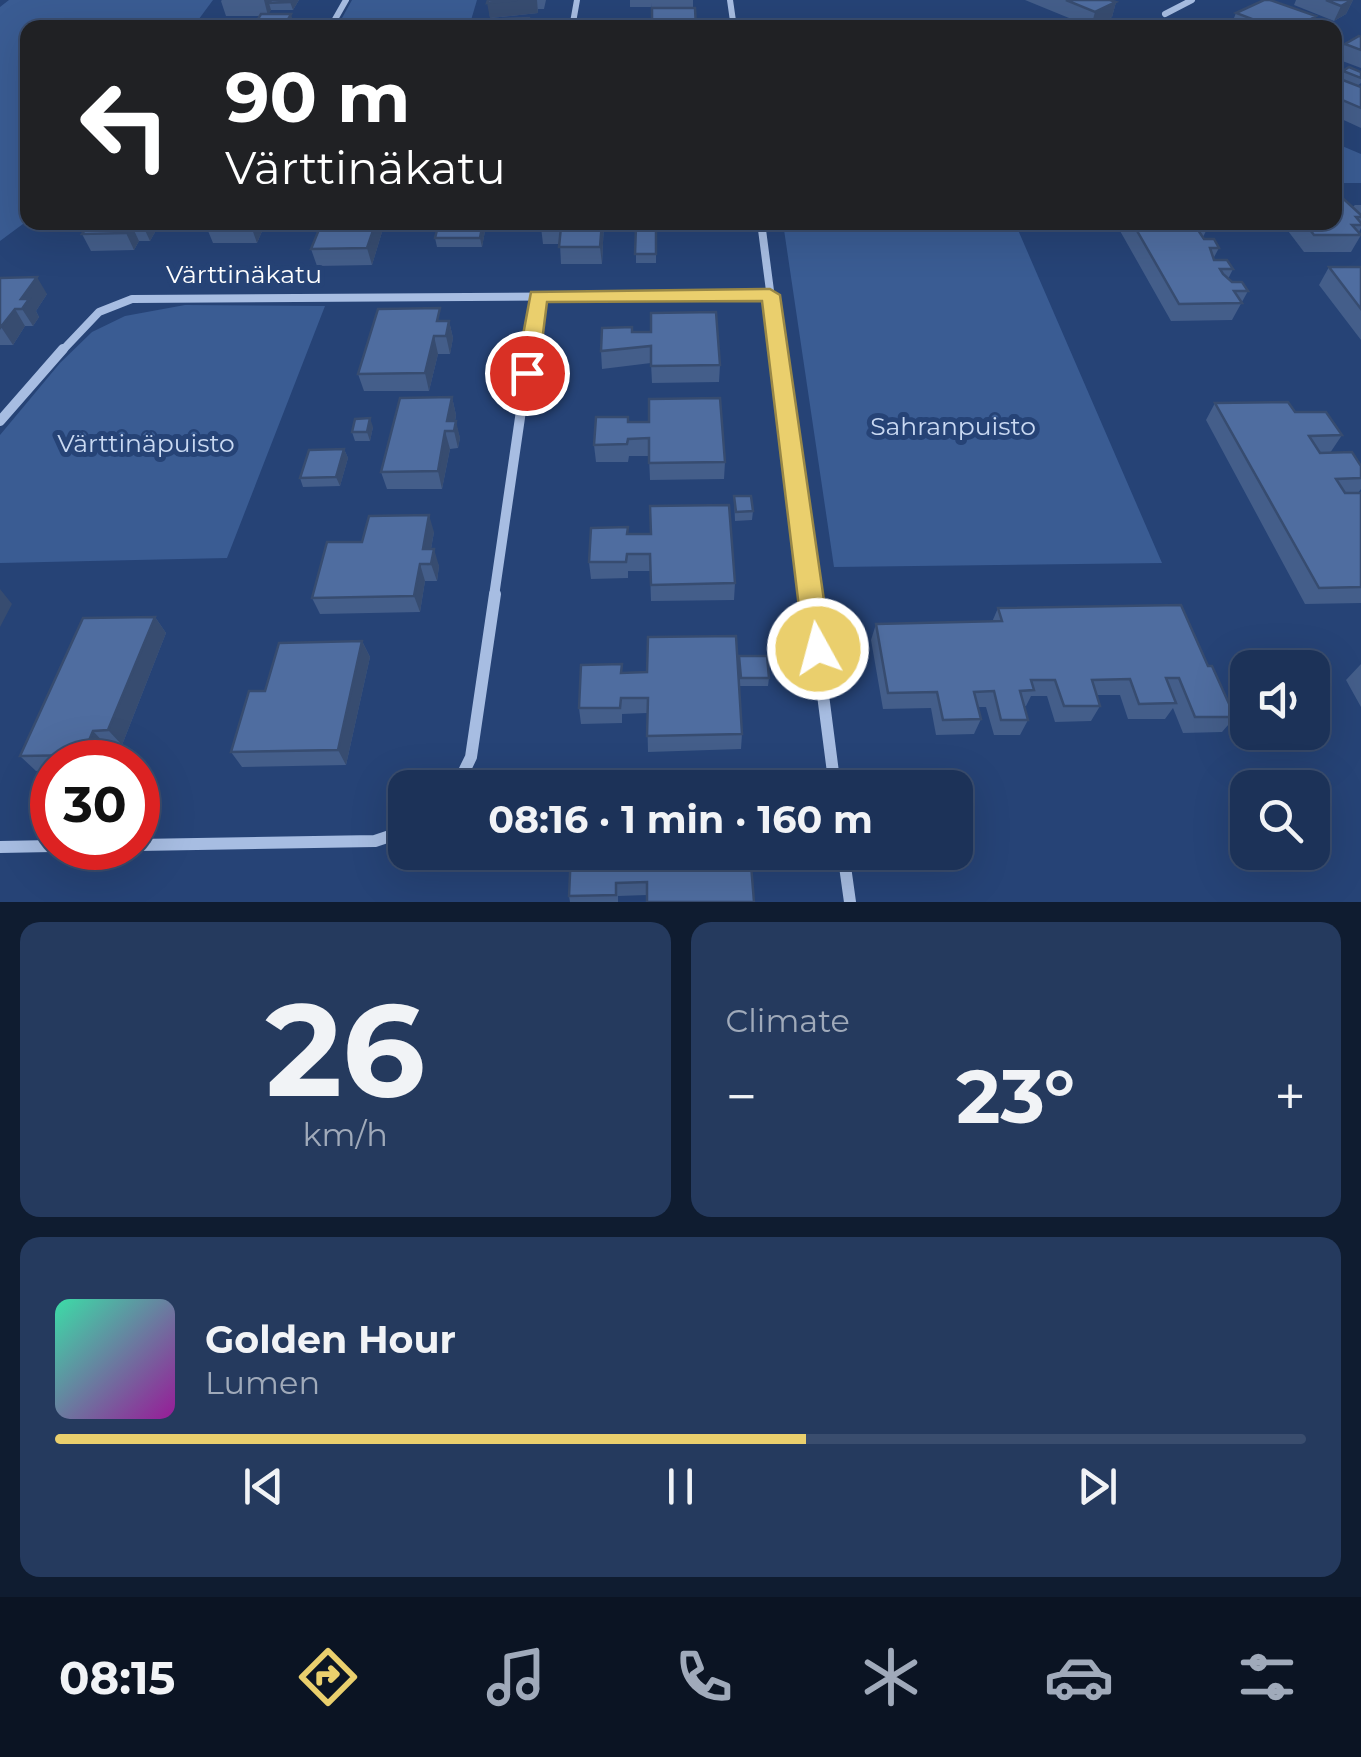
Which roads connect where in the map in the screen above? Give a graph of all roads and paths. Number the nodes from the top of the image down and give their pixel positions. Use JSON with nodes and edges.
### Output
{"nodes":[{"id":1,"x":1192,"y":0,"type":"edge"},
{"id":2,"x":1165,"y":14,"type":"dead end"},
{"id":3,"x":761,"y":230,"type":"edge"},
{"id":4,"x":770,"y":295,"type":"junction"},
{"id":5,"x":538,"y":296,"type":"junction"},
{"id":6,"x":0,"y":421,"type":"edge"},
{"id":7,"x":464,"y":770,"type":"edge"},
{"id":8,"x":833,"y":770,"type":"edge"},
{"id":9,"x":388,"y":837,"type":"edge"},
{"id":10,"x":160,"y":845,"type":"edge"},
{"id":11,"x":30,"y":846,"type":"edge"},
{"id":12,"x":0,"y":847,"type":"edge"},
{"id":13,"x":846,"y":870,"type":"edge"},
{"id":14,"x":850,"y":902,"type":"edge"}],
"edges":[{"from":1,"to":2,"type":"street"},
{"from":3,"to":4,"type":"street"},
{"from":4,"to":5,"type":"street","name":"Värttinäkatu"},
{"from":4,"to":8,"type":"street"},
{"from":5,"to":6,"type":"street","name":"Värttinäkatu"},
{"from":5,"to":7,"type":"street"},
{"from":9,"to":10,"type":"street"},
{"from":11,"to":12,"type":"street"},
{"from":13,"to":14,"type":"street"}]}
